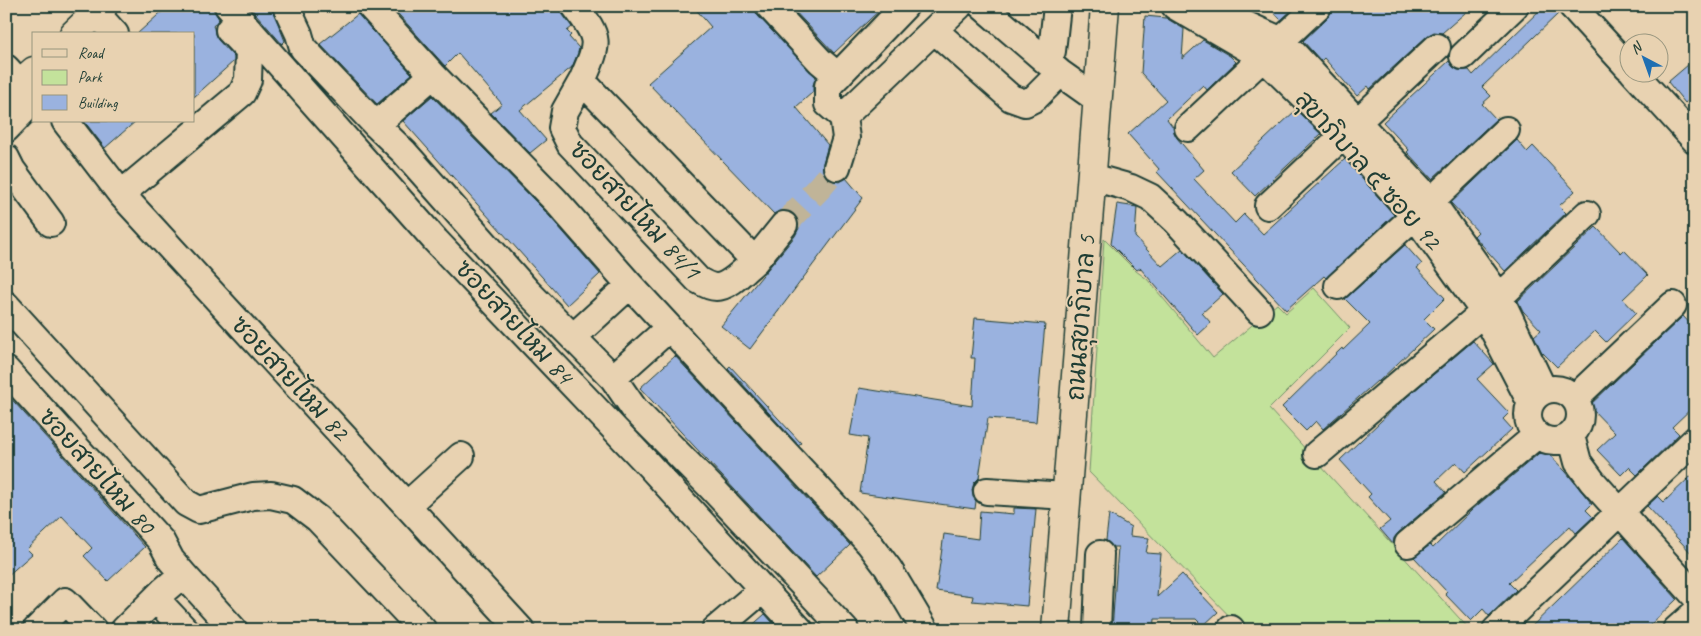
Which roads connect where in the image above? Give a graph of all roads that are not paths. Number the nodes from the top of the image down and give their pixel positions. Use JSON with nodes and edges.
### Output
{"nodes":[{"id":1,"x":286,"y":6,"type":"edge"},
{"id":2,"x":370,"y":6,"type":"edge"},
{"id":3,"x":575,"y":6,"type":"edge"},
{"id":4,"x":769,"y":6,"type":"edge"},
{"id":5,"x":905,"y":6,"type":"edge"},
{"id":6,"x":959,"y":6,"type":"edge"},
{"id":7,"x":982,"y":6,"type":"edge"},
{"id":8,"x":1003,"y":6,"type":"edge"},
{"id":9,"x":1057,"y":6,"type":"edge"},
{"id":10,"x":1105,"y":6,"type":"edge"},
{"id":11,"x":1175,"y":6,"type":"edge"},
{"id":12,"x":1210,"y":6,"type":"edge"},
{"id":13,"x":1318,"y":6,"type":"edge"},
{"id":14,"x":1515,"y":6,"type":"edge"},
{"id":15,"x":1572,"y":6,"type":"edge"},
{"id":16,"x":100,"y":10,"type":"edge"},
{"id":17,"x":227,"y":17,"type":"edge"},
{"id":18,"x":934,"y":30,"type":"junction"},
{"id":19,"x":76,"y":32,"type":"edge"},
{"id":20,"x":113,"y":32,"type":"edge"},
{"id":21,"x":1438,"y":47,"type":"dead end"},
{"id":22,"x":1273,"y":49,"type":"junction"},
{"id":23,"x":1463,"y":56,"type":"dead end"},
{"id":24,"x":1618,"y":56,"type":"edge"},
{"id":25,"x":1056,"y":62,"type":"junction"},
{"id":26,"x":433,"y":75,"type":"junction"},
{"id":27,"x":838,"y":76,"type":"junction"},
{"id":28,"x":582,"y":81,"type":"junction"},
{"id":29,"x":23,"y":82,"type":"edge"},
{"id":30,"x":1644,"y":82,"type":"edge"},
{"id":31,"x":1098,"y":92,"type":"junction"},
{"id":32,"x":843,"y":117,"type":"junction"},
{"id":33,"x":66,"y":122,"type":"edge"},
{"id":34,"x":376,"y":126,"type":"junction"},
{"id":35,"x":1690,"y":126,"type":"edge"},
{"id":36,"x":1188,"y":128,"type":"dead end"},
{"id":37,"x":6,"y":129,"type":"edge"},
{"id":38,"x":1351,"y":129,"type":"junction"},
{"id":39,"x":1506,"y":130,"type":"dead end"},
{"id":40,"x":6,"y":158,"type":"edge"},
{"id":41,"x":837,"y":167,"type":"tunnel mouth"},
{"id":42,"x":1092,"y":177,"type":"junction"},
{"id":43,"x":121,"y":194,"type":"junction"},
{"id":44,"x":1268,"y":206,"type":"dead end"},
{"id":45,"x":1423,"y":209,"type":"junction"},
{"id":46,"x":1587,"y":214,"type":"dead end"},
{"id":47,"x":51,"y":223,"type":"dead end"},
{"id":48,"x":784,"y":224,"type":"tunnel mouth"},
{"id":49,"x":755,"y":261,"type":"junction"},
{"id":50,"x":630,"y":285,"type":"junction"},
{"id":51,"x":1338,"y":286,"type":"dead end"},
{"id":52,"x":6,"y":305,"type":"edge"},
{"id":53,"x":1492,"y":305,"type":"junction"},
{"id":54,"x":1673,"y":305,"type":"dead end"},
{"id":55,"x":1259,"y":311,"type":"dead end"},
{"id":56,"x":669,"y":328,"type":"junction"},
{"id":57,"x":573,"y":336,"type":"junction"},
{"id":58,"x":6,"y":370,"type":"edge"},
{"id":59,"x":613,"y":378,"type":"junction"},
{"id":60,"x":1538,"y":397,"type":"junction"},
{"id":61,"x":1575,"y":398,"type":"junction"},
{"id":62,"x":1537,"y":435,"type":"junction"},
{"id":63,"x":1571,"y":436,"type":"junction"},
{"id":64,"x":1695,"y":440,"type":"edge"},
{"id":65,"x":1317,"y":454,"type":"dead end"},
{"id":66,"x":461,"y":456,"type":"dead end"},
{"id":67,"x":987,"y":491,"type":"dead end"},
{"id":68,"x":1067,"y":496,"type":"junction"},
{"id":69,"x":407,"y":505,"type":"junction"},
{"id":70,"x":1619,"y":513,"type":"junction"},
{"id":71,"x":1408,"y":544,"type":"dead end"},
{"id":72,"x":1100,"y":554,"type":"dead end"},
{"id":73,"x":183,"y":574,"type":"junction"},
{"id":74,"x":762,"y":590,"type":"junction"},
{"id":75,"x":1695,"y":596,"type":"edge"},
{"id":76,"x":156,"y":600,"type":"junction"},
{"id":77,"x":1695,"y":612,"type":"edge"},
{"id":78,"x":36,"y":630,"type":"edge"},
{"id":79,"x":93,"y":630,"type":"edge"},
{"id":80,"x":124,"y":630,"type":"edge"},
{"id":81,"x":185,"y":630,"type":"edge"},
{"id":82,"x":234,"y":630,"type":"edge"},
{"id":83,"x":423,"y":630,"type":"edge"},
{"id":84,"x":521,"y":630,"type":"edge"},
{"id":85,"x":715,"y":630,"type":"edge"},
{"id":86,"x":800,"y":630,"type":"edge"},
{"id":87,"x":845,"y":630,"type":"edge"},
{"id":88,"x":925,"y":630,"type":"edge"},
{"id":89,"x":1056,"y":630,"type":"edge"},
{"id":90,"x":1097,"y":630,"type":"edge"},
{"id":91,"x":1496,"y":630,"type":"edge"},
{"id":92,"x":1676,"y":630,"type":"edge"}],
"edges":[{"from":1,"to":34,"type":"street"},
{"from":2,"to":26,"type":"street"},
{"from":3,"to":28,"type":"street","name":"ซอยสายไหม 84/1"},
{"from":4,"to":27,"type":"street"},
{"from":5,"to":27,"type":"street"},
{"from":6,"to":18,"type":"street"},
{"from":7,"to":25,"type":"street"},
{"from":8,"to":25,"type":"street"},
{"from":9,"to":25,"type":"street"},
{"from":10,"to":31,"type":"main road","name":"ถนนสุขาภิบาล 5"},
{"from":11,"to":22,"type":"street"},
{"from":12,"to":22,"type":"street"},
{"from":13,"to":22,"type":"street"},
{"from":14,"to":23,"type":"street"},
{"from":15,"to":24,"type":"street"},
{"from":16,"to":19,"type":"main road"},
{"from":16,"to":20,"type":"street"},
{"from":17,"to":43,"type":"street"},
{"from":17,"to":74,"type":"street","name":"ซอยสายไหม 84"},
{"from":18,"to":25,"type":"street"},
{"from":18,"to":32,"type":"street"},
{"from":21,"to":38,"type":"street"},
{"from":22,"to":36,"type":"street"},
{"from":22,"to":38,"type":"street"},
{"from":25,"to":31,"type":"street"},
{"from":26,"to":34,"type":"street"},
{"from":26,"to":50,"type":"street"},
{"from":27,"to":32,"type":"street"},
{"from":28,"to":49,"type":"street","name":"ซอยสายไหม 84/1"},
{"from":28,"to":49,"type":"street","name":"ซอยสายไหม 84/1"},
{"from":29,"to":37,"type":"street"},
{"from":30,"to":35,"type":"street"},
{"from":31,"to":42,"type":"main road","name":"ถนนสุขาภิบาล 5"},
{"from":32,"to":41,"type":"street"},
{"from":33,"to":43,"type":"street","name":"ซอยสายไหม 82"},
{"from":34,"to":57,"type":"street"},
{"from":38,"to":44,"type":"street"},
{"from":38,"to":45,"type":"street"},
{"from":39,"to":45,"type":"street"},
{"from":40,"to":47,"type":"street"},
{"from":42,"to":55,"type":"street"},
{"from":42,"to":68,"type":"main road","name":"ถนนสุขาภิบาล 5"},
{"from":43,"to":69,"type":"street","name":"ซอยสายไหม 82"},
{"from":45,"to":51,"type":"street"},
{"from":45,"to":53,"type":"street"},
{"from":46,"to":53,"type":"street"},
{"from":48,"to":49,"type":"street","name":"ซอยสายไหม 84/1"},
{"from":50,"to":56,"type":"street"},
{"from":50,"to":57,"type":"street"},
{"from":52,"to":83,"type":"street"},
{"from":53,"to":60,"type":"street"},
{"from":53,"to":65,"type":"street"},
{"from":54,"to":61,"type":"street"},
{"from":56,"to":59,"type":"street"},
{"from":56,"to":88,"type":"street"},
{"from":57,"to":59,"type":"street"},
{"from":58,"to":73,"type":"street","name":"ซอยสายไหม 80"},
{"from":59,"to":87,"type":"street"},
{"from":60,"to":61,"type":"street"},
{"from":60,"to":62,"type":"street"},
{"from":61,"to":63,"type":"street"},
{"from":62,"to":63,"type":"street"},
{"from":62,"to":71,"type":"street"},
{"from":63,"to":70,"type":"street"},
{"from":64,"to":70,"type":"street"},
{"from":66,"to":69,"type":"street"},
{"from":67,"to":68,"type":"street"},
{"from":68,"to":89,"type":"main road","name":"ถนนสุขาภิบาล 5"},
{"from":69,"to":84,"type":"street","name":"ซอยสายไหม 82"},
{"from":70,"to":75,"type":"street"},
{"from":70,"to":91,"type":"street"},
{"from":72,"to":90,"type":"street"},
{"from":73,"to":76,"type":"street"},
{"from":73,"to":82,"type":"street","name":"ซอยสายไหม 80"},
{"from":74,"to":85,"type":"street"},
{"from":74,"to":86,"type":"street","name":"ซอยสายไหม 84"},
{"from":76,"to":80,"type":"street"},
{"from":76,"to":81,"type":"street"},
{"from":77,"to":92,"type":"street"},
{"from":78,"to":79,"type":"street"}]}
